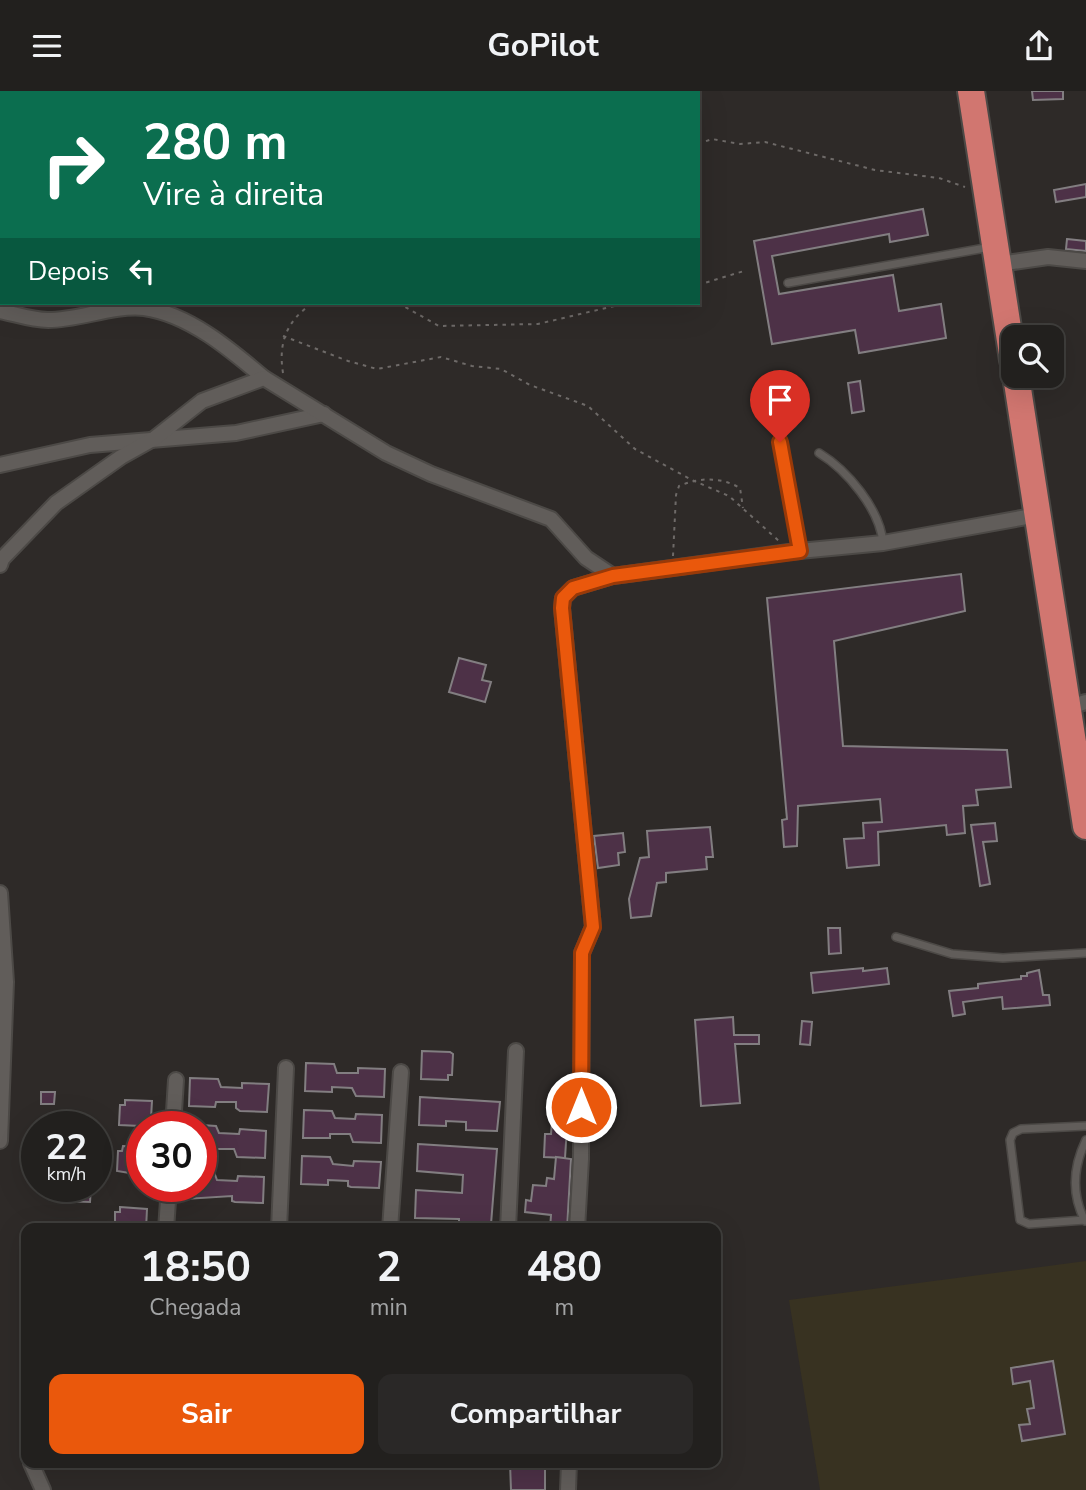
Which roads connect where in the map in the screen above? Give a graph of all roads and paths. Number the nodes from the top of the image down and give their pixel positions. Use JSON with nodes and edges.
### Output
{"nodes":[{"id":1,"x":971,"y":91,"type":"edge"},
{"id":2,"x":700,"y":143,"type":"edge"},
{"id":3,"x":985,"y":179,"type":"junction"},
{"id":4,"x":997,"y":255,"type":"junction"},
{"id":5,"x":1086,"y":261,"type":"edge"},
{"id":6,"x":744,"y":271,"type":"dead end"},
{"id":7,"x":788,"y":283,"type":"dead end"},
{"id":8,"x":700,"y":284,"type":"edge"},
{"id":9,"x":310,"y":305,"type":"edge"},
{"id":10,"x":402,"y":305,"type":"edge"},
{"id":11,"x":619,"y":305,"type":"edge"},
{"id":12,"x":0,"y":310,"type":"edge"},
{"id":13,"x":1008,"y":325,"type":"edge"},
{"id":14,"x":283,"y":336,"type":"junction"},
{"id":15,"x":264,"y":378,"type":"junction"},
{"id":16,"x":285,"y":388,"type":"junction"},
{"id":17,"x":1018,"y":388,"type":"edge"},
{"id":18,"x":324,"y":414,"type":"junction"},
{"id":19,"x":793,"y":423,"type":"dead end"},
{"id":20,"x":155,"y":438,"type":"junction"},
{"id":21,"x":819,"y":453,"type":"dead end"},
{"id":22,"x":0,"y":465,"type":"edge"},
{"id":23,"x":692,"y":480,"type":"junction"},
{"id":24,"x":743,"y":508,"type":"junction"},
{"id":25,"x":1038,"y":515,"type":"junction"},
{"id":26,"x":883,"y":543,"type":"junction"},
{"id":27,"x":794,"y":551,"type":"junction"},
{"id":28,"x":0,"y":565,"type":"edge"},
{"id":29,"x":674,"y":567,"type":"junction"},
{"id":30,"x":613,"y":576,"type":"junction"},
{"id":31,"x":1077,"y":704,"type":"edge"},
{"id":32,"x":1086,"y":826,"type":"edge"},
{"id":33,"x":0,"y":893,"type":"edge"},
{"id":34,"x":896,"y":937,"type":"dead end"},
{"id":35,"x":1086,"y":953,"type":"edge"},
{"id":36,"x":3,"y":983,"type":"edge"},
{"id":37,"x":516,"y":1051,"type":"dead end"},
{"id":38,"x":286,"y":1068,"type":"dead end"},
{"id":39,"x":401,"y":1072,"type":"dead end"},
{"id":40,"x":176,"y":1080,"type":"dead end"},
{"id":41,"x":174,"y":1111,"type":"edge"},
{"id":42,"x":1086,"y":1126,"type":"edge"},
{"id":43,"x":1086,"y":1140,"type":"edge"},
{"id":44,"x":0,"y":1141,"type":"edge"},
{"id":45,"x":168,"y":1202,"type":"edge"},
{"id":46,"x":1085,"y":1221,"type":"edge"},
{"id":47,"x":166,"y":1223,"type":"edge"},
{"id":48,"x":279,"y":1223,"type":"edge"},
{"id":49,"x":390,"y":1223,"type":"edge"},
{"id":50,"x":508,"y":1223,"type":"edge"},
{"id":51,"x":577,"y":1223,"type":"edge"},
{"id":52,"x":34,"y":1468,"type":"edge"},
{"id":53,"x":569,"y":1468,"type":"edge"},
{"id":54,"x":43,"y":1490,"type":"edge"},
{"id":55,"x":568,"y":1490,"type":"edge"}],
"edges":[{"from":1,"to":3,"type":"highway"},
{"from":2,"to":3,"type":"path"},
{"from":3,"to":4,"type":"highway"},
{"from":4,"to":5,"type":"street"},
{"from":4,"to":7,"type":"lane"},
{"from":4,"to":13,"type":"highway"},
{"from":6,"to":8,"type":"path"},
{"from":9,"to":14,"type":"path"},
{"from":10,"to":11,"type":"path"},
{"from":12,"to":15,"type":"street"},
{"from":14,"to":16,"type":"path"},
{"from":14,"to":23,"type":"path"},
{"from":15,"to":16,"type":"street"},
{"from":15,"to":20,"type":"street"},
{"from":16,"to":18,"type":"street"},
{"from":17,"to":25,"type":"highway"},
{"from":18,"to":20,"type":"street"},
{"from":18,"to":30,"type":"street"},
{"from":19,"to":27,"type":"lane"},
{"from":20,"to":22,"type":"street"},
{"from":20,"to":28,"type":"street"},
{"from":21,"to":26,"type":"lane"},
{"from":23,"to":24,"type":"path"},
{"from":23,"to":24,"type":"path"},
{"from":23,"to":29,"type":"path"},
{"from":24,"to":27,"type":"path"},
{"from":25,"to":26,"type":"street"},
{"from":25,"to":31,"type":"highway"},
{"from":26,"to":27,"type":"street"},
{"from":27,"to":29,"type":"street"},
{"from":29,"to":30,"type":"street"},
{"from":30,"to":51,"type":"street"},
{"from":31,"to":32,"type":"highway"},
{"from":33,"to":36,"type":"street"},
{"from":34,"to":35,"type":"lane"},
{"from":36,"to":44,"type":"street"},
{"from":37,"to":50,"type":"street"},
{"from":38,"to":48,"type":"street"},
{"from":39,"to":49,"type":"street"},
{"from":40,"to":41,"type":"street"},
{"from":42,"to":46,"type":"lane"},
{"from":43,"to":46,"type":"lane"},
{"from":45,"to":47,"type":"street"},
{"from":52,"to":54,"type":"street"},
{"from":53,"to":55,"type":"street"}]}
